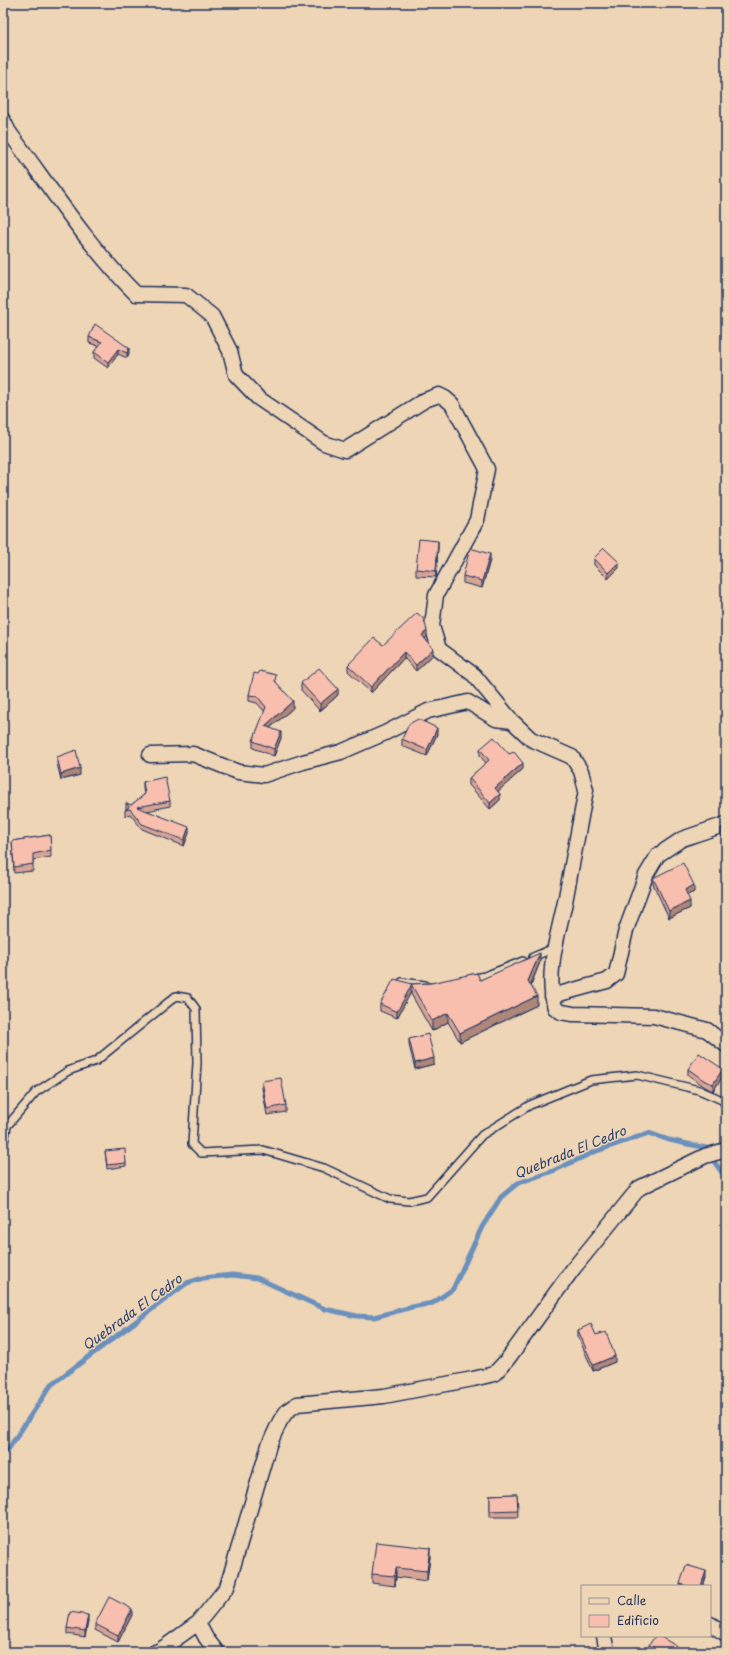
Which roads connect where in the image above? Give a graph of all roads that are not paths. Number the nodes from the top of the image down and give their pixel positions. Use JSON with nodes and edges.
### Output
{"nodes":[{"id":1,"x":3,"y":120,"type":"edge"},
{"id":2,"x":512,"y":721,"type":"junction"},
{"id":3,"x":150,"y":755,"type":"dead end"},
{"id":4,"x":726,"y":824,"type":"edge"},
{"id":5,"x":556,"y":947,"type":"junction"},
{"id":6,"x":464,"y":981,"type":"edge"},
{"id":7,"x":398,"y":982,"type":"edge"},
{"id":8,"x":435,"y":986,"type":"edge"},
{"id":9,"x":552,"y":996,"type":"junction"},
{"id":10,"x":726,"y":1045,"type":"edge"},
{"id":11,"x":726,"y":1105,"type":"edge"},
{"id":12,"x":3,"y":1147,"type":"edge"},
{"id":13,"x":726,"y":1150,"type":"edge"},
{"id":14,"x":198,"y":1623,"type":"junction"},
{"id":15,"x":711,"y":1625,"type":"edge"},
{"id":16,"x":726,"y":1634,"type":"edge"},
{"id":17,"x":604,"y":1637,"type":"edge"},
{"id":18,"x":155,"y":1652,"type":"edge"},
{"id":19,"x":217,"y":1652,"type":"edge"},
{"id":20,"x":607,"y":1652,"type":"edge"}],
"edges":[{"from":1,"to":2,"type":"street"},
{"from":2,"to":3,"type":"street"},
{"from":2,"to":5,"type":"street"},
{"from":4,"to":9,"type":"street"},
{"from":5,"to":6,"type":"lane"},
{"from":5,"to":9,"type":"street"},
{"from":7,"to":8,"type":"lane"},
{"from":9,"to":10,"type":"street"},
{"from":11,"to":12,"type":"lane"},
{"from":13,"to":14,"type":"street"},
{"from":14,"to":18,"type":"street"},
{"from":14,"to":19,"type":"street"},
{"from":15,"to":16,"type":"street"},
{"from":17,"to":20,"type":"street"}]}
